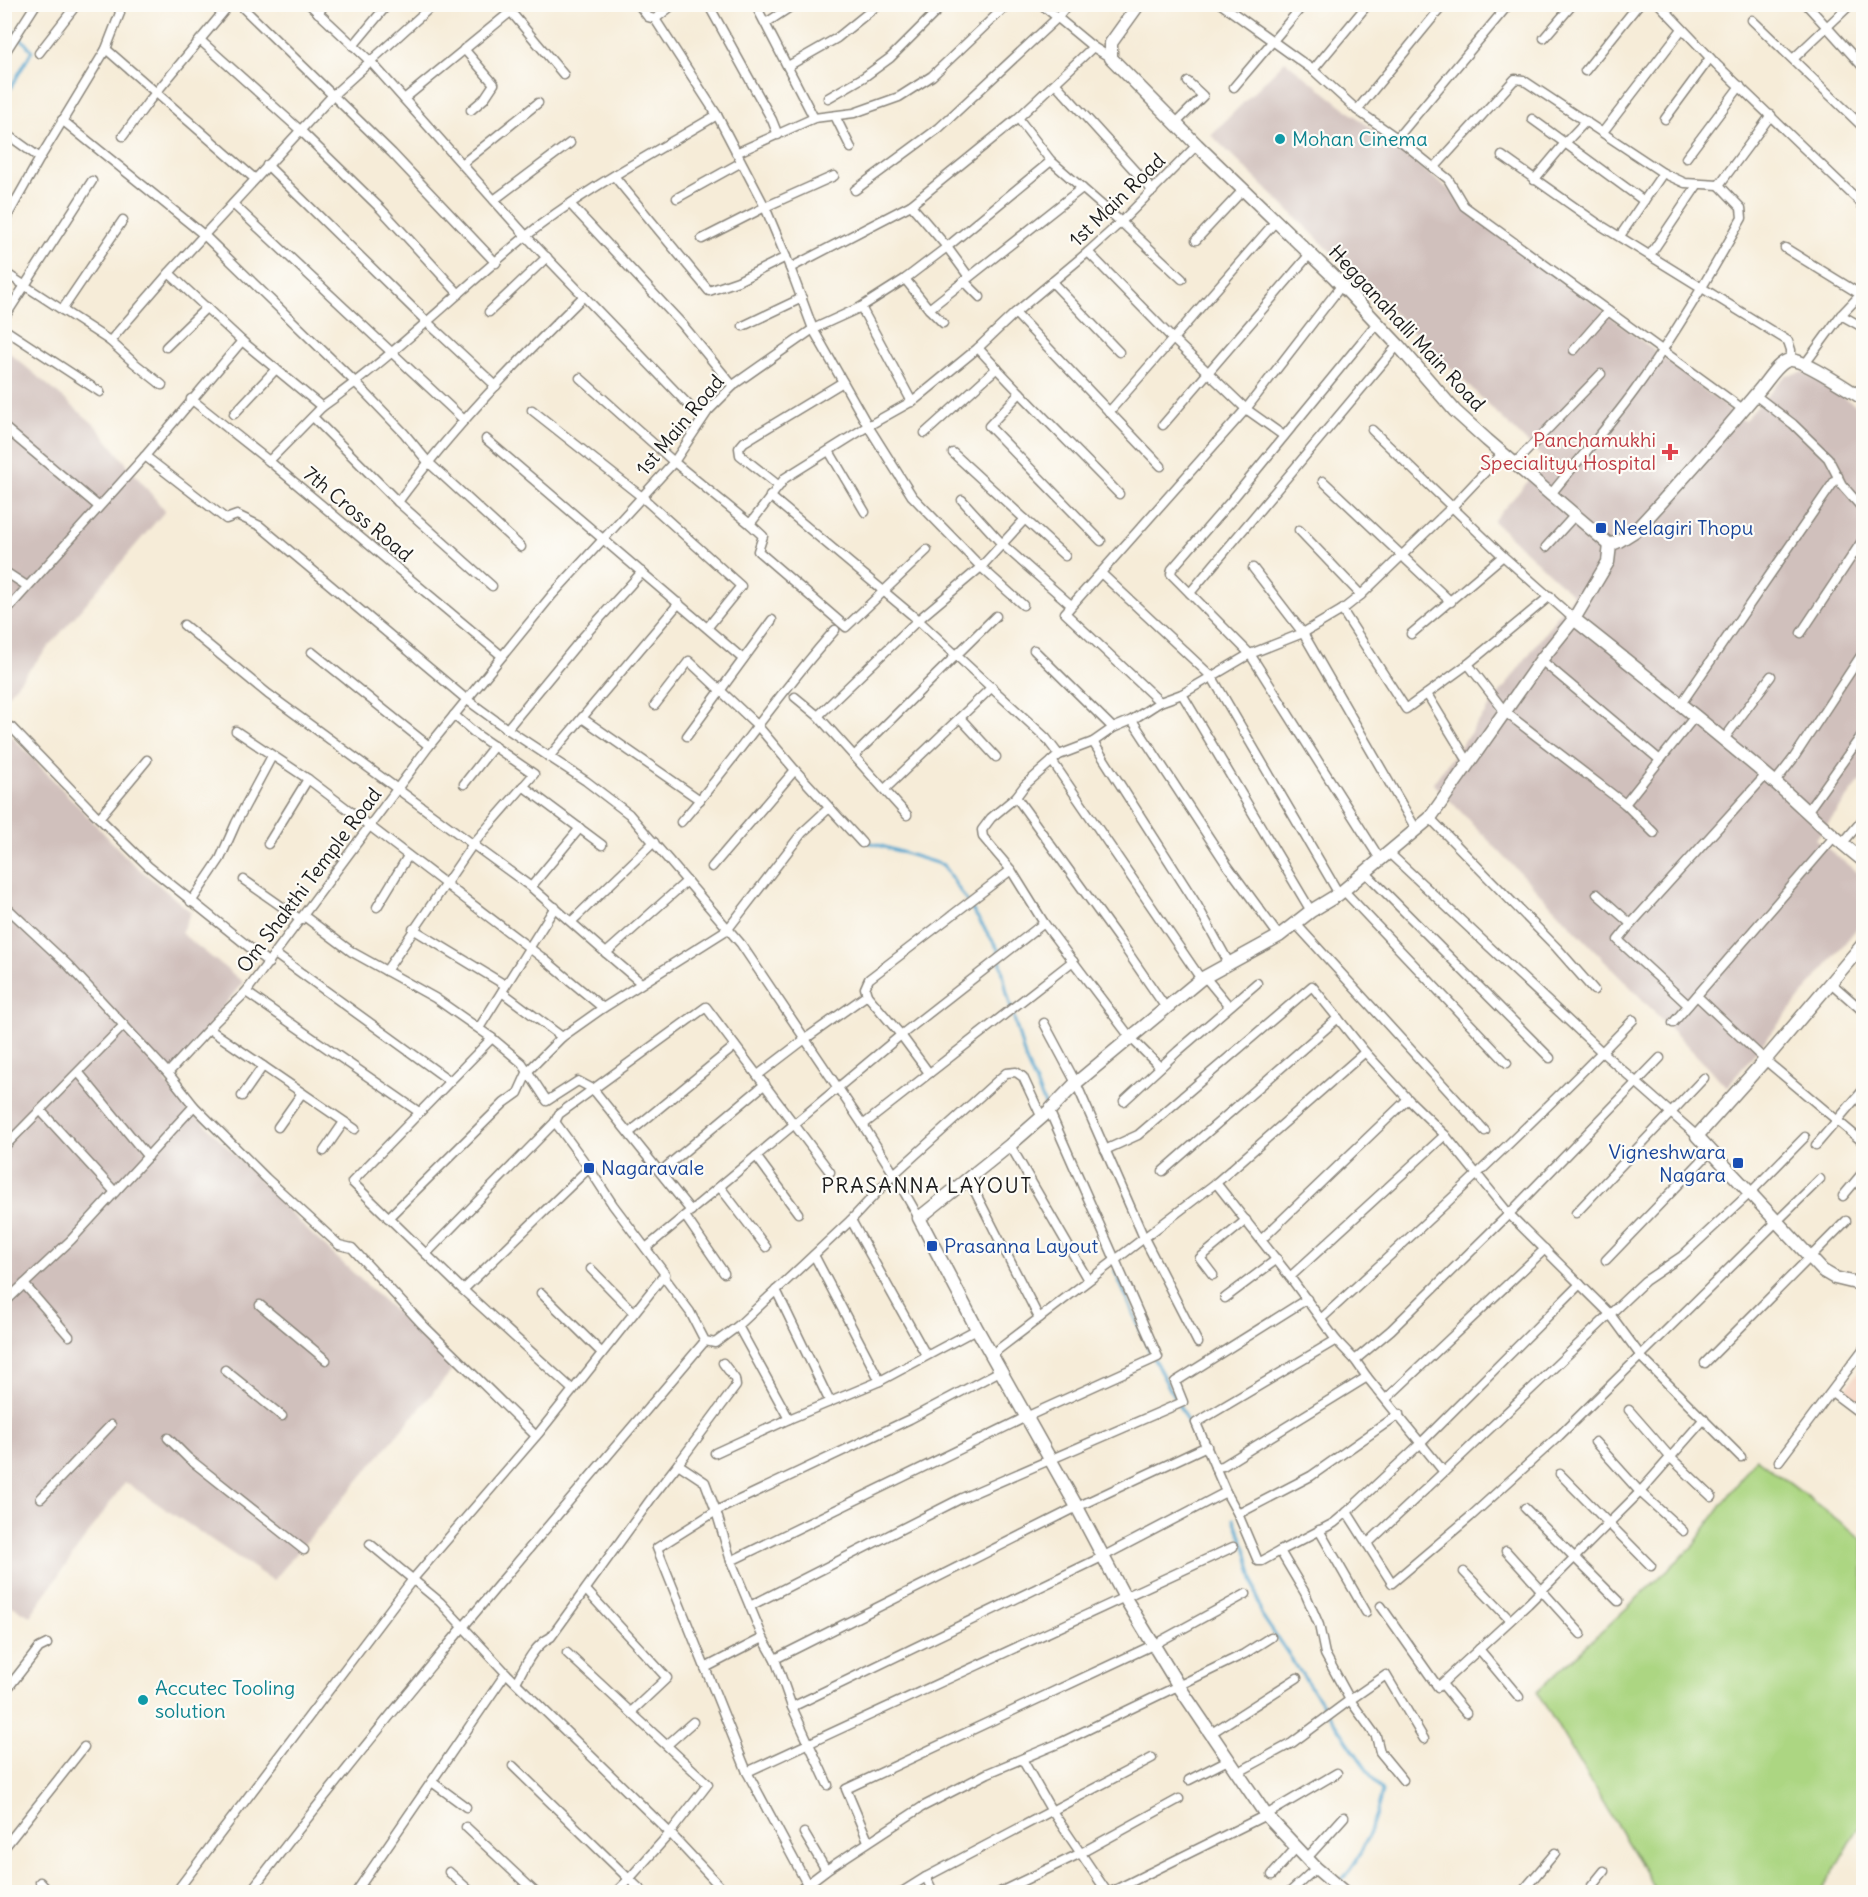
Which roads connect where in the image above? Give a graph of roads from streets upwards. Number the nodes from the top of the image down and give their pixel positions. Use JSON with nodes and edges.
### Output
{"nodes":[{"id":1,"x":36,"y":4,"type":"edge"},
{"id":2,"x":77,"y":4,"type":"edge"},
{"id":3,"x":117,"y":4,"type":"edge"},
{"id":4,"x":230,"y":4,"type":"edge"},
{"id":5,"x":239,"y":4,"type":"edge"},
{"id":6,"x":309,"y":4,"type":"edge"},
{"id":7,"x":325,"y":4,"type":"edge"},
{"id":8,"x":388,"y":4,"type":"edge"},
{"id":9,"x":434,"y":4,"type":"edge"},
{"id":10,"x":520,"y":4,"type":"edge"},
{"id":11,"x":638,"y":4,"type":"edge"},
{"id":12,"x":674,"y":4,"type":"edge"},
{"id":13,"x":708,"y":4,"type":"edge"},
{"id":14,"x":755,"y":4,"type":"edge"},
{"id":15,"x":795,"y":4,"type":"edge"},
{"id":16,"x":879,"y":4,"type":"edge"},
{"id":17,"x":944,"y":4,"type":"edge"},
{"id":18,"x":1008,"y":4,"type":"edge"},
{"id":19,"x":1041,"y":4,"type":"edge"},
{"id":20,"x":1068,"y":4,"type":"edge"},
{"id":21,"x":1139,"y":4,"type":"edge"},
{"id":22,"x":1221,"y":4,"type":"edge"},
{"id":23,"x":1304,"y":4,"type":"edge"},
{"id":24,"x":1368,"y":4,"type":"edge"},
{"id":25,"x":1444,"y":4,"type":"edge"},
{"id":26,"x":1509,"y":4,"type":"edge"},
{"id":27,"x":1573,"y":4,"type":"edge"},
{"id":28,"x":1639,"y":4,"type":"edge"},
{"id":29,"x":1659,"y":4,"type":"edge"},
{"id":30,"x":1806,"y":4,"type":"edge"},
{"id":31,"x":1851,"y":4,"type":"edge"},
{"id":32,"x":511,"y":12,"type":"junction"},
{"id":33,"x":318,"y":13,"type":"junction"},
{"id":34,"x":1056,"y":18,"type":"junction"},
{"id":35,"x":655,"y":19,"type":"junction"},
{"id":36,"x":1752,"y":20,"type":"dead end"},
{"id":37,"x":766,"y":23,"type":"junction"},
{"id":38,"x":1826,"y":27,"type":"junction"},
{"id":39,"x":1682,"y":29,"type":"junction"},
{"id":40,"x":1544,"y":38,"type":"dead end"},
{"id":41,"x":200,"y":40,"type":"junction"},
{"id":42,"x":1272,"y":42,"type":"junction"},
{"id":43,"x":353,"y":46,"type":"junction"},
{"id":44,"x":1092,"y":47,"type":"junction"},
{"id":45,"x":106,"y":49,"type":"junction"},
{"id":46,"x":464,"y":49,"type":"junction"},
{"id":47,"x":39,"y":53,"type":"dead end"},
{"id":48,"x":4,"y":54,"type":"edge"},
{"id":49,"x":1111,"y":58,"type":"junction"},
{"id":50,"x":1710,"y":58,"type":"junction"},
{"id":51,"x":1793,"y":59,"type":"junction"},
{"id":52,"x":371,"y":62,"type":"junction"},
{"id":53,"x":788,"y":66,"type":"junction"},
{"id":54,"x":1863,"y":68,"type":"edge"},
{"id":55,"x":1313,"y":70,"type":"junction"},
{"id":56,"x":1585,"y":71,"type":"dead end"},
{"id":57,"x":564,"y":75,"type":"dead end"},
{"id":58,"x":1188,"y":82,"type":"dead end"},
{"id":59,"x":1056,"y":84,"type":"junction"},
{"id":60,"x":1740,"y":86,"type":"junction"},
{"id":61,"x":1234,"y":87,"type":"dead end"},
{"id":62,"x":157,"y":93,"type":"junction"},
{"id":63,"x":333,"y":95,"type":"junction"},
{"id":64,"x":828,"y":98,"type":"dead end"},
{"id":65,"x":404,"y":99,"type":"junction"},
{"id":66,"x":538,"y":103,"type":"dead end"},
{"id":67,"x":471,"y":110,"type":"dead end"},
{"id":68,"x":1357,"y":110,"type":"junction"},
{"id":69,"x":717,"y":115,"type":"junction"},
{"id":70,"x":1771,"y":115,"type":"junction"},
{"id":71,"x":835,"y":116,"type":"junction"},
{"id":72,"x":814,"y":118,"type":"junction"},
{"id":73,"x":1018,"y":118,"type":"junction"},
{"id":74,"x":1665,"y":119,"type":"dead end"},
{"id":75,"x":62,"y":120,"type":"junction"},
{"id":76,"x":1532,"y":120,"type":"dead end"},
{"id":77,"x":1586,"y":121,"type":"junction"},
{"id":78,"x":1176,"y":123,"type":"junction"},
{"id":79,"x":1863,"y":128,"type":"edge"},
{"id":80,"x":300,"y":130,"type":"junction"},
{"id":81,"x":4,"y":132,"type":"edge"},
{"id":82,"x":1603,"y":132,"type":"junction"},
{"id":83,"x":778,"y":135,"type":"junction"},
{"id":84,"x":123,"y":136,"type":"dead end"},
{"id":85,"x":1397,"y":138,"type":"junction"},
{"id":86,"x":570,"y":142,"type":"dead end"},
{"id":87,"x":1565,"y":143,"type":"junction"},
{"id":88,"x":1197,"y":145,"type":"junction"},
{"id":89,"x":851,"y":148,"type":"dead end"},
{"id":90,"x":736,"y":153,"type":"junction"},
{"id":91,"x":1502,"y":156,"type":"dead end"},
{"id":92,"x":40,"y":158,"type":"junction"},
{"id":93,"x":1686,"y":158,"type":"dead end"},
{"id":94,"x":1051,"y":161,"type":"junction"},
{"id":95,"x":740,"y":163,"type":"junction"},
{"id":96,"x":462,"y":164,"type":"junction"},
{"id":97,"x":267,"y":165,"type":"junction"},
{"id":98,"x":1434,"y":168,"type":"junction"},
{"id":99,"x":1663,"y":173,"type":"junction"},
{"id":100,"x":614,"y":176,"type":"junction"},
{"id":101,"x":834,"y":176,"type":"dead end"},
{"id":102,"x":255,"y":180,"type":"junction"},
{"id":103,"x":1534,"y":180,"type":"junction"},
{"id":104,"x":92,"y":181,"type":"dead end"},
{"id":105,"x":1698,"y":184,"type":"junction"},
{"id":106,"x":1719,"y":184,"type":"junction"},
{"id":107,"x":1082,"y":188,"type":"junction"},
{"id":108,"x":1244,"y":189,"type":"junction"},
{"id":109,"x":855,"y":190,"type":"dead end"},
{"id":110,"x":1153,"y":191,"type":"junction"},
{"id":111,"x":677,"y":198,"type":"dead end"},
{"id":112,"x":494,"y":200,"type":"junction"},
{"id":113,"x":1644,"y":201,"type":"junction"},
{"id":114,"x":233,"y":204,"type":"junction"},
{"id":115,"x":571,"y":205,"type":"junction"},
{"id":116,"x":911,"y":205,"type":"junction"},
{"id":117,"x":1863,"y":206,"type":"edge"},
{"id":118,"x":765,"y":207,"type":"junction"},
{"id":119,"x":123,"y":220,"type":"dead end"},
{"id":120,"x":1276,"y":221,"type":"junction"},
{"id":121,"x":4,"y":222,"type":"edge"},
{"id":122,"x":1121,"y":222,"type":"junction"},
{"id":123,"x":204,"y":235,"type":"junction"},
{"id":124,"x":526,"y":236,"type":"junction"},
{"id":125,"x":1620,"y":236,"type":"junction"},
{"id":126,"x":702,"y":239,"type":"dead end"},
{"id":127,"x":1196,"y":240,"type":"dead end"},
{"id":128,"x":947,"y":247,"type":"junction"},
{"id":129,"x":1785,"y":248,"type":"dead end"},
{"id":130,"x":1088,"y":252,"type":"junction"},
{"id":131,"x":1310,"y":254,"type":"junction"},
{"id":132,"x":1650,"y":255,"type":"junction"},
{"id":133,"x":547,"y":257,"type":"junction"},
{"id":134,"x":786,"y":257,"type":"junction"},
{"id":135,"x":496,"y":263,"type":"junction"},
{"id":136,"x":790,"y":268,"type":"junction"},
{"id":137,"x":4,"y":272,"type":"edge"},
{"id":138,"x":169,"y":273,"type":"junction"},
{"id":139,"x":905,"y":279,"type":"junction"},
{"id":140,"x":966,"y":279,"type":"junction"},
{"id":141,"x":1182,"y":279,"type":"dead end"},
{"id":142,"x":1052,"y":282,"type":"junction"},
{"id":143,"x":1341,"y":286,"type":"junction"},
{"id":144,"x":25,"y":287,"type":"junction"},
{"id":145,"x":1703,"y":288,"type":"junction"},
{"id":146,"x":459,"y":294,"type":"junction"},
{"id":147,"x":1862,"y":294,"type":"edge"},
{"id":148,"x":584,"y":296,"type":"junction"},
{"id":149,"x":980,"y":297,"type":"dead end"},
{"id":150,"x":802,"y":298,"type":"junction"},
{"id":151,"x":207,"y":307,"type":"junction"},
{"id":152,"x":861,"y":307,"type":"junction"},
{"id":153,"x":929,"y":309,"type":"junction"},
{"id":154,"x":62,"y":310,"type":"junction"},
{"id":155,"x":1608,"y":311,"type":"junction"},
{"id":156,"x":489,"y":312,"type":"dead end"},
{"id":157,"x":1015,"y":313,"type":"junction"},
{"id":158,"x":1841,"y":315,"type":"junction"},
{"id":159,"x":4,"y":318,"type":"edge"},
{"id":160,"x":427,"y":322,"type":"junction"},
{"id":161,"x":943,"y":323,"type":"dead end"},
{"id":162,"x":1377,"y":323,"type":"junction"},
{"id":163,"x":743,"y":326,"type":"dead end"},
{"id":164,"x":1863,"y":328,"type":"edge"},
{"id":165,"x":4,"y":329,"type":"edge"},
{"id":166,"x":813,"y":329,"type":"junction"},
{"id":167,"x":1173,"y":339,"type":"junction"},
{"id":168,"x":110,"y":341,"type":"junction"},
{"id":169,"x":242,"y":341,"type":"junction"},
{"id":170,"x":1398,"y":345,"type":"junction"},
{"id":171,"x":166,"y":347,"type":"dead end"},
{"id":172,"x":978,"y":348,"type":"junction"},
{"id":173,"x":1574,"y":350,"type":"dead end"},
{"id":174,"x":1662,"y":351,"type":"junction"},
{"id":175,"x":393,"y":352,"type":"junction"},
{"id":176,"x":1119,"y":352,"type":"dead end"},
{"id":177,"x":1791,"y":360,"type":"junction"},
{"id":178,"x":1805,"y":364,"type":"junction"},
{"id":179,"x":997,"y":368,"type":"junction"},
{"id":180,"x":276,"y":369,"type":"junction"},
{"id":181,"x":1209,"y":371,"type":"junction"},
{"id":182,"x":1601,"y":374,"type":"dead end"},
{"id":183,"x":580,"y":378,"type":"dead end"},
{"id":184,"x":843,"y":382,"type":"junction"},
{"id":185,"x":356,"y":383,"type":"junction"},
{"id":186,"x":162,"y":385,"type":"dead end"},
{"id":187,"x":496,"y":386,"type":"junction"},
{"id":188,"x":733,"y":386,"type":"junction"},
{"id":189,"x":100,"y":392,"type":"dead end"},
{"id":190,"x":1020,"y":393,"type":"junction"},
{"id":191,"x":1755,"y":395,"type":"junction"},
{"id":192,"x":191,"y":399,"type":"junction"},
{"id":193,"x":1863,"y":399,"type":"edge"},
{"id":194,"x":912,"y":402,"type":"junction"},
{"id":195,"x":322,"y":407,"type":"junction"},
{"id":196,"x":1246,"y":409,"type":"junction"},
{"id":197,"x":532,"y":410,"type":"dead end"},
{"id":198,"x":1744,"y":410,"type":"junction"},
{"id":199,"x":1109,"y":412,"type":"junction"},
{"id":200,"x":234,"y":414,"type":"dead end"},
{"id":201,"x":313,"y":417,"type":"junction"},
{"id":202,"x":702,"y":419,"type":"junction"},
{"id":203,"x":464,"y":420,"type":"junction"},
{"id":204,"x":1163,"y":425,"type":"dead end"},
{"id":205,"x":868,"y":426,"type":"junction"},
{"id":206,"x":4,"y":427,"type":"edge"},
{"id":207,"x":1372,"y":430,"type":"dead end"},
{"id":208,"x":925,"y":433,"type":"dead end"},
{"id":209,"x":1284,"y":436,"type":"junction"},
{"id":210,"x":486,"y":439,"type":"dead end"},
{"id":211,"x":829,"y":451,"type":"junction"},
{"id":212,"x":953,"y":453,"type":"dead end"},
{"id":213,"x":1503,"y":453,"type":"junction"},
{"id":214,"x":145,"y":456,"type":"junction"},
{"id":215,"x":269,"y":461,"type":"junction"},
{"id":216,"x":428,"y":462,"type":"junction"},
{"id":217,"x":674,"y":462,"type":"junction"},
{"id":218,"x":1514,"y":464,"type":"junction"},
{"id":219,"x":1161,"y":466,"type":"dead end"},
{"id":220,"x":1838,"y":476,"type":"junction"},
{"id":221,"x":1323,"y":481,"type":"dead end"},
{"id":222,"x":779,"y":486,"type":"junction"},
{"id":223,"x":1119,"y":494,"type":"dead end"},
{"id":224,"x":1551,"y":494,"type":"junction"},
{"id":225,"x":642,"y":496,"type":"junction"},
{"id":226,"x":770,"y":496,"type":"junction"},
{"id":227,"x":962,"y":500,"type":"dead end"},
{"id":228,"x":398,"y":501,"type":"junction"},
{"id":229,"x":98,"y":506,"type":"junction"},
{"id":230,"x":1452,"y":507,"type":"junction"},
{"id":231,"x":1863,"y":510,"type":"edge"},
{"id":232,"x":865,"y":512,"type":"dead end"},
{"id":233,"x":1576,"y":514,"type":"junction"},
{"id":234,"x":1024,"y":519,"type":"junction"},
{"id":235,"x":750,"y":524,"type":"junction"},
{"id":236,"x":1299,"y":530,"type":"dead end"},
{"id":237,"x":1863,"y":538,"type":"edge"},
{"id":238,"x":602,"y":539,"type":"junction"},
{"id":239,"x":1101,"y":541,"type":"dead end"},
{"id":240,"x":1003,"y":544,"type":"junction"},
{"id":241,"x":1610,"y":545,"type":"junction"},
{"id":242,"x":521,"y":547,"type":"dead end"},
{"id":243,"x":1546,"y":547,"type":"dead end"},
{"id":244,"x":927,"y":550,"type":"dead end"},
{"id":245,"x":1065,"y":555,"type":"dead end"},
{"id":246,"x":1402,"y":555,"type":"junction"},
{"id":247,"x":1503,"y":556,"type":"junction"},
{"id":248,"x":981,"y":567,"type":"junction"},
{"id":249,"x":1253,"y":568,"type":"dead end"},
{"id":250,"x":4,"y":572,"type":"edge"},
{"id":251,"x":642,"y":572,"type":"junction"},
{"id":252,"x":1102,"y":574,"type":"junction"},
{"id":253,"x":27,"y":586,"type":"junction"},
{"id":254,"x":492,"y":586,"type":"dead end"},
{"id":255,"x":885,"y":591,"type":"junction"},
{"id":256,"x":1190,"y":593,"type":"junction"},
{"id":257,"x":1361,"y":595,"type":"junction"},
{"id":258,"x":1550,"y":596,"type":"junction"},
{"id":259,"x":1451,"y":602,"type":"junction"},
{"id":260,"x":679,"y":603,"type":"junction"},
{"id":261,"x":1023,"y":605,"type":"dead end"},
{"id":262,"x":1071,"y":605,"type":"junction"},
{"id":263,"x":1342,"y":610,"type":"junction"},
{"id":264,"x":4,"y":613,"type":"edge"},
{"id":265,"x":996,"y":616,"type":"dead end"},
{"id":266,"x":1574,"y":619,"type":"junction"},
{"id":267,"x":772,"y":620,"type":"dead end"},
{"id":268,"x":918,"y":620,"type":"junction"},
{"id":269,"x":184,"y":625,"type":"dead end"},
{"id":270,"x":708,"y":627,"type":"junction"},
{"id":271,"x":835,"y":630,"type":"dead end"},
{"id":272,"x":1303,"y":633,"type":"junction"},
{"id":273,"x":1801,"y":633,"type":"dead end"},
{"id":274,"x":1411,"y":634,"type":"dead end"},
{"id":275,"x":1034,"y":650,"type":"dead end"},
{"id":276,"x":1863,"y":651,"type":"edge"},
{"id":277,"x":312,"y":652,"type":"dead end"},
{"id":278,"x":1250,"y":654,"type":"junction"},
{"id":279,"x":956,"y":655,"type":"junction"},
{"id":280,"x":502,"y":656,"type":"junction"},
{"id":281,"x":743,"y":659,"type":"junction"},
{"id":282,"x":1541,"y":660,"type":"junction"},
{"id":283,"x":1468,"y":664,"type":"junction"},
{"id":284,"x":1771,"y":676,"type":"dead end"},
{"id":285,"x":1212,"y":677,"type":"junction"},
{"id":286,"x":992,"y":687,"type":"junction"},
{"id":287,"x":720,"y":692,"type":"junction"},
{"id":288,"x":1182,"y":694,"type":"junction"},
{"id":289,"x":1427,"y":694,"type":"junction"},
{"id":290,"x":795,"y":697,"type":"dead end"},
{"id":291,"x":466,"y":699,"type":"junction"},
{"id":292,"x":1160,"y":702,"type":"junction"},
{"id":293,"x":1681,"y":704,"type":"junction"},
{"id":294,"x":655,"y":705,"type":"dead end"},
{"id":295,"x":1505,"y":712,"type":"junction"},
{"id":296,"x":454,"y":715,"type":"junction"},
{"id":297,"x":1696,"y":715,"type":"junction"},
{"id":298,"x":818,"y":716,"type":"junction"},
{"id":299,"x":960,"y":717,"type":"junction"},
{"id":300,"x":582,"y":718,"type":"junction"},
{"id":301,"x":1132,"y":720,"type":"junction"},
{"id":302,"x":757,"y":725,"type":"junction"},
{"id":303,"x":11,"y":727,"type":"dead end"},
{"id":304,"x":1113,"y":728,"type":"junction"},
{"id":305,"x":507,"y":729,"type":"junction"},
{"id":306,"x":236,"y":730,"type":"dead end"},
{"id":307,"x":1863,"y":732,"type":"edge"},
{"id":308,"x":687,"y":736,"type":"dead end"},
{"id":309,"x":1724,"y":739,"type":"junction"},
{"id":310,"x":1093,"y":742,"type":"junction"},
{"id":311,"x":429,"y":746,"type":"junction"},
{"id":312,"x":494,"y":746,"type":"junction"},
{"id":313,"x":1059,"y":755,"type":"junction"},
{"id":314,"x":272,"y":756,"type":"junction"},
{"id":315,"x":549,"y":756,"type":"junction"},
{"id":316,"x":854,"y":756,"type":"junction"},
{"id":317,"x":996,"y":757,"type":"dead end"},
{"id":318,"x":147,"y":760,"type":"dead end"},
{"id":319,"x":1660,"y":760,"type":"junction"},
{"id":320,"x":1052,"y":761,"type":"junction"},
{"id":321,"x":1469,"y":764,"type":"junction"},
{"id":322,"x":795,"y":770,"type":"junction"},
{"id":323,"x":308,"y":779,"type":"junction"},
{"id":324,"x":1771,"y":779,"type":"junction"},
{"id":325,"x":464,"y":784,"type":"dead end"},
{"id":326,"x":523,"y":786,"type":"junction"},
{"id":327,"x":397,"y":789,"type":"junction"},
{"id":328,"x":885,"y":789,"type":"junction"},
{"id":329,"x":1016,"y":797,"type":"junction"},
{"id":330,"x":700,"y":800,"type":"junction"},
{"id":331,"x":1626,"y":804,"type":"junction"},
{"id":332,"x":829,"y":808,"type":"junction"},
{"id":333,"x":1807,"y":812,"type":"junction"},
{"id":334,"x":907,"y":815,"type":"dead end"},
{"id":335,"x":99,"y":818,"type":"junction"},
{"id":336,"x":1430,"y":818,"type":"junction"},
{"id":337,"x":1863,"y":818,"type":"edge"},
{"id":338,"x":681,"y":822,"type":"dead end"},
{"id":339,"x":369,"y":828,"type":"junction"},
{"id":340,"x":580,"y":828,"type":"junction"},
{"id":341,"x":1416,"y":829,"type":"junction"},
{"id":342,"x":1654,"y":833,"type":"dead end"},
{"id":343,"x":1838,"y":841,"type":"junction"},
{"id":344,"x":654,"y":842,"type":"junction"},
{"id":345,"x":862,"y":843,"type":"dead end"},
{"id":346,"x":268,"y":844,"type":"dead end"},
{"id":347,"x":473,"y":844,"type":"junction"},
{"id":348,"x":602,"y":845,"type":"dead end"},
{"id":349,"x":408,"y":856,"type":"junction"},
{"id":350,"x":1384,"y":856,"type":"junction"},
{"id":351,"x":1863,"y":861,"type":"edge"},
{"id":352,"x":712,"y":867,"type":"dead end"},
{"id":353,"x":1011,"y":870,"type":"junction"},
{"id":354,"x":1365,"y":872,"type":"junction"},
{"id":355,"x":244,"y":880,"type":"dead end"},
{"id":356,"x":687,"y":881,"type":"junction"},
{"id":357,"x":446,"y":886,"type":"junction"},
{"id":358,"x":531,"y":887,"type":"junction"},
{"id":359,"x":1341,"y":893,"type":"junction"},
{"id":360,"x":1597,"y":894,"type":"dead end"},
{"id":361,"x":190,"y":902,"type":"junction"},
{"id":362,"x":4,"y":905,"type":"edge"},
{"id":363,"x":377,"y":907,"type":"dead end"},
{"id":364,"x":555,"y":907,"type":"junction"},
{"id":365,"x":1311,"y":911,"type":"junction"},
{"id":366,"x":302,"y":918,"type":"junction"},
{"id":367,"x":572,"y":921,"type":"junction"},
{"id":368,"x":1044,"y":923,"type":"junction"},
{"id":369,"x":1296,"y":924,"type":"junction"},
{"id":370,"x":1631,"y":924,"type":"junction"},
{"id":371,"x":413,"y":929,"type":"junction"},
{"id":372,"x":728,"y":929,"type":"junction"},
{"id":373,"x":1279,"y":936,"type":"junction"},
{"id":374,"x":1863,"y":943,"type":"edge"},
{"id":375,"x":528,"y":948,"type":"junction"},
{"id":376,"x":606,"y":953,"type":"junction"},
{"id":377,"x":275,"y":954,"type":"junction"},
{"id":378,"x":1073,"y":962,"type":"junction"},
{"id":379,"x":269,"y":963,"type":"junction"},
{"id":380,"x":1229,"y":963,"type":"junction"},
{"id":381,"x":386,"y":971,"type":"junction"},
{"id":382,"x":1203,"y":978,"type":"junction"},
{"id":383,"x":641,"y":983,"type":"junction"},
{"id":384,"x":1257,"y":983,"type":"dead end"},
{"id":385,"x":1831,"y":983,"type":"junction"},
{"id":386,"x":503,"y":988,"type":"junction"},
{"id":387,"x":1594,"y":990,"type":"dead end"},
{"id":388,"x":246,"y":992,"type":"junction"},
{"id":389,"x":867,"y":995,"type":"junction"},
{"id":390,"x":1697,"y":996,"type":"junction"},
{"id":391,"x":1688,"y":1005,"type":"junction"},
{"id":392,"x":1229,"y":1006,"type":"junction"},
{"id":393,"x":603,"y":1008,"type":"junction"},
{"id":394,"x":1166,"y":1008,"type":"junction"},
{"id":395,"x":1863,"y":1012,"type":"edge"},
{"id":396,"x":1338,"y":1018,"type":"junction"},
{"id":397,"x":1633,"y":1020,"type":"dead end"},
{"id":398,"x":1044,"y":1023,"type":"dead end"},
{"id":399,"x":1673,"y":1023,"type":"dead end"},
{"id":400,"x":124,"y":1025,"type":"junction"},
{"id":401,"x":209,"y":1029,"type":"junction"},
{"id":402,"x":478,"y":1029,"type":"junction"},
{"id":403,"x":901,"y":1035,"type":"junction"},
{"id":404,"x":562,"y":1037,"type":"junction"},
{"id":405,"x":1130,"y":1037,"type":"junction"},
{"id":406,"x":492,"y":1038,"type":"junction"},
{"id":407,"x":805,"y":1039,"type":"junction"},
{"id":408,"x":735,"y":1046,"type":"junction"},
{"id":409,"x":1365,"y":1052,"type":"junction"},
{"id":410,"x":1603,"y":1053,"type":"junction"},
{"id":411,"x":1550,"y":1058,"type":"dead end"},
{"id":412,"x":1660,"y":1058,"type":"dead end"},
{"id":413,"x":1765,"y":1060,"type":"junction"},
{"id":414,"x":1507,"y":1063,"type":"dead end"},
{"id":415,"x":263,"y":1066,"type":"junction"},
{"id":416,"x":1160,"y":1067,"type":"junction"},
{"id":417,"x":528,"y":1071,"type":"junction"},
{"id":418,"x":168,"y":1072,"type":"junction"},
{"id":419,"x":79,"y":1073,"type":"junction"},
{"id":420,"x":929,"y":1073,"type":"junction"},
{"id":421,"x":758,"y":1075,"type":"junction"},
{"id":422,"x":1704,"y":1078,"type":"dead end"},
{"id":423,"x":450,"y":1081,"type":"junction"},
{"id":424,"x":1638,"y":1082,"type":"junction"},
{"id":425,"x":1076,"y":1083,"type":"junction"},
{"id":426,"x":765,"y":1084,"type":"junction"},
{"id":427,"x":838,"y":1087,"type":"junction"},
{"id":428,"x":593,"y":1089,"type":"junction"},
{"id":429,"x":1863,"y":1089,"type":"edge"},
{"id":430,"x":302,"y":1093,"type":"junction"},
{"id":431,"x":242,"y":1096,"type":"dead end"},
{"id":432,"x":1408,"y":1099,"type":"junction"},
{"id":433,"x":1124,"y":1101,"type":"dead end"},
{"id":434,"x":194,"y":1106,"type":"junction"},
{"id":435,"x":41,"y":1111,"type":"junction"},
{"id":436,"x":1671,"y":1112,"type":"junction"},
{"id":437,"x":419,"y":1113,"type":"junction"},
{"id":438,"x":1046,"y":1114,"type":"junction"},
{"id":439,"x":1835,"y":1121,"type":"junction"},
{"id":440,"x":344,"y":1122,"type":"junction"},
{"id":441,"x":555,"y":1122,"type":"junction"},
{"id":442,"x":794,"y":1124,"type":"junction"},
{"id":443,"x":863,"y":1125,"type":"junction"},
{"id":444,"x":278,"y":1127,"type":"dead end"},
{"id":445,"x":355,"y":1130,"type":"dead end"},
{"id":446,"x":1485,"y":1131,"type":"dead end"},
{"id":447,"x":629,"y":1133,"type":"junction"},
{"id":448,"x":1445,"y":1136,"type":"junction"},
{"id":449,"x":1697,"y":1136,"type":"junction"},
{"id":450,"x":1805,"y":1137,"type":"dead end"},
{"id":451,"x":1863,"y":1143,"type":"edge"},
{"id":452,"x":1010,"y":1145,"type":"junction"},
{"id":453,"x":1816,"y":1145,"type":"dead end"},
{"id":454,"x":4,"y":1147,"type":"edge"},
{"id":455,"x":1106,"y":1150,"type":"junction"},
{"id":456,"x":324,"y":1151,"type":"dead end"},
{"id":457,"x":1711,"y":1151,"type":"junction"},
{"id":458,"x":756,"y":1156,"type":"junction"},
{"id":459,"x":148,"y":1157,"type":"junction"},
{"id":460,"x":589,"y":1168,"type":"junction"},
{"id":461,"x":1863,"y":1170,"type":"edge"},
{"id":462,"x":1162,"y":1171,"type":"dead end"},
{"id":463,"x":660,"y":1172,"type":"junction"},
{"id":464,"x":830,"y":1172,"type":"dead end"},
{"id":465,"x":894,"y":1174,"type":"junction"},
{"id":466,"x":1476,"y":1175,"type":"junction"},
{"id":467,"x":968,"y":1178,"type":"junction"},
{"id":468,"x":1820,"y":1179,"type":"dead end"},
{"id":469,"x":1216,"y":1183,"type":"junction"},
{"id":470,"x":720,"y":1187,"type":"junction"},
{"id":471,"x":115,"y":1192,"type":"junction"},
{"id":472,"x":1750,"y":1193,"type":"junction"},
{"id":473,"x":1843,"y":1196,"type":"dead end"},
{"id":474,"x":688,"y":1213,"type":"junction"},
{"id":475,"x":798,"y":1213,"type":"dead end"},
{"id":476,"x":1576,"y":1213,"type":"dead end"},
{"id":477,"x":1509,"y":1214,"type":"junction"},
{"id":478,"x":388,"y":1218,"type":"junction"},
{"id":479,"x":919,"y":1218,"type":"junction"},
{"id":480,"x":851,"y":1220,"type":"junction"},
{"id":481,"x":1246,"y":1220,"type":"junction"},
{"id":482,"x":1846,"y":1221,"type":"dead end"},
{"id":483,"x":1778,"y":1222,"type":"junction"},
{"id":484,"x":1144,"y":1238,"type":"junction"},
{"id":485,"x":1262,"y":1239,"type":"junction"},
{"id":486,"x":766,"y":1246,"type":"dead end"},
{"id":487,"x":646,"y":1248,"type":"junction"},
{"id":488,"x":1545,"y":1249,"type":"junction"},
{"id":489,"x":426,"y":1254,"type":"junction"},
{"id":490,"x":814,"y":1255,"type":"junction"},
{"id":491,"x":1810,"y":1257,"type":"junction"},
{"id":492,"x":1277,"y":1259,"type":"junction"},
{"id":493,"x":1606,"y":1260,"type":"dead end"},
{"id":494,"x":1113,"y":1263,"type":"junction"},
{"id":495,"x":591,"y":1269,"type":"dead end"},
{"id":496,"x":724,"y":1273,"type":"dead end"},
{"id":497,"x":1213,"y":1275,"type":"dead end"},
{"id":498,"x":664,"y":1277,"type":"junction"},
{"id":499,"x":1290,"y":1277,"type":"junction"},
{"id":500,"x":1088,"y":1280,"type":"junction"},
{"id":501,"x":24,"y":1284,"type":"junction"},
{"id":502,"x":1580,"y":1284,"type":"junction"},
{"id":503,"x":1863,"y":1285,"type":"edge"},
{"id":504,"x":463,"y":1290,"type":"junction"},
{"id":505,"x":776,"y":1290,"type":"junction"},
{"id":506,"x":541,"y":1293,"type":"dead end"},
{"id":507,"x":1225,"y":1298,"type":"dead end"},
{"id":508,"x":1307,"y":1299,"type":"junction"},
{"id":509,"x":4,"y":1303,"type":"edge"},
{"id":510,"x":260,"y":1305,"type":"dead end"},
{"id":511,"x":634,"y":1313,"type":"junction"},
{"id":512,"x":1610,"y":1314,"type":"junction"},
{"id":513,"x":1039,"y":1318,"type":"junction"},
{"id":514,"x":1322,"y":1318,"type":"junction"},
{"id":515,"x":738,"y":1326,"type":"junction"},
{"id":516,"x":977,"y":1329,"type":"junction"},
{"id":517,"x":69,"y":1336,"type":"dead end"},
{"id":518,"x":1336,"y":1340,"type":"junction"},
{"id":519,"x":705,"y":1341,"type":"junction"},
{"id":520,"x":1198,"y":1343,"type":"dead end"},
{"id":521,"x":1863,"y":1348,"type":"edge"},
{"id":522,"x":602,"y":1353,"type":"junction"},
{"id":523,"x":1641,"y":1354,"type":"junction"},
{"id":524,"x":926,"y":1355,"type":"junction"},
{"id":525,"x":991,"y":1355,"type":"junction"},
{"id":526,"x":326,"y":1360,"type":"dead end"},
{"id":527,"x":1355,"y":1360,"type":"junction"},
{"id":528,"x":1705,"y":1362,"type":"dead end"},
{"id":529,"x":723,"y":1363,"type":"dead end"},
{"id":530,"x":225,"y":1370,"type":"dead end"},
{"id":531,"x":1000,"y":1371,"type":"junction"},
{"id":532,"x":1367,"y":1377,"type":"junction"},
{"id":533,"x":880,"y":1381,"type":"junction"},
{"id":534,"x":573,"y":1390,"type":"junction"},
{"id":535,"x":1832,"y":1392,"type":"junction"},
{"id":536,"x":1386,"y":1399,"type":"junction"},
{"id":537,"x":830,"y":1402,"type":"junction"},
{"id":538,"x":1629,"y":1410,"type":"dead end"},
{"id":539,"x":1399,"y":1414,"type":"junction"},
{"id":540,"x":282,"y":1416,"type":"dead end"},
{"id":541,"x":1863,"y":1416,"type":"edge"},
{"id":542,"x":1026,"y":1417,"type":"junction"},
{"id":543,"x":789,"y":1419,"type":"junction"},
{"id":544,"x":1704,"y":1419,"type":"junction"},
{"id":545,"x":111,"y":1425,"type":"dead end"},
{"id":546,"x":536,"y":1436,"type":"junction"},
{"id":547,"x":168,"y":1438,"type":"dead end"},
{"id":548,"x":1595,"y":1442,"type":"dead end"},
{"id":549,"x":1421,"y":1443,"type":"junction"},
{"id":550,"x":1207,"y":1446,"type":"junction"},
{"id":551,"x":715,"y":1454,"type":"dead end"},
{"id":552,"x":1741,"y":1456,"type":"dead end"},
{"id":553,"x":1671,"y":1458,"type":"junction"},
{"id":554,"x":1050,"y":1460,"type":"junction"},
{"id":555,"x":1779,"y":1461,"type":"dead end"},
{"id":556,"x":678,"y":1464,"type":"junction"},
{"id":557,"x":1215,"y":1467,"type":"junction"},
{"id":558,"x":1444,"y":1472,"type":"junction"},
{"id":559,"x":1560,"y":1474,"type":"dead end"},
{"id":560,"x":1226,"y":1492,"type":"junction"},
{"id":561,"x":1640,"y":1492,"type":"junction"},
{"id":562,"x":1712,"y":1497,"type":"dead end"},
{"id":563,"x":41,"y":1498,"type":"dead end"},
{"id":564,"x":1077,"y":1507,"type":"junction"},
{"id":565,"x":1525,"y":1508,"type":"dead end"},
{"id":566,"x":716,"y":1510,"type":"junction"},
{"id":567,"x":1347,"y":1512,"type":"junction"},
{"id":568,"x":1238,"y":1514,"type":"junction"},
{"id":569,"x":1608,"y":1523,"type":"junction"},
{"id":570,"x":1319,"y":1530,"type":"junction"},
{"id":571,"x":1683,"y":1530,"type":"dead end"},
{"id":572,"x":370,"y":1544,"type":"dead end"},
{"id":573,"x":1367,"y":1544,"type":"junction"},
{"id":574,"x":1233,"y":1547,"type":"dead end"},
{"id":575,"x":304,"y":1550,"type":"dead end"},
{"id":576,"x":1280,"y":1551,"type":"junction"},
{"id":577,"x":1506,"y":1551,"type":"dead end"},
{"id":578,"x":1104,"y":1556,"type":"junction"},
{"id":579,"x":1575,"y":1557,"type":"junction"},
{"id":580,"x":731,"y":1562,"type":"junction"},
{"id":581,"x":1651,"y":1566,"type":"dead end"},
{"id":582,"x":1464,"y":1572,"type":"dead end"},
{"id":583,"x":413,"y":1580,"type":"junction"},
{"id":584,"x":586,"y":1590,"type":"junction"},
{"id":585,"x":1542,"y":1591,"type":"junction"},
{"id":586,"x":1246,"y":1594,"type":"dead end"},
{"id":587,"x":1125,"y":1598,"type":"junction"},
{"id":588,"x":1618,"y":1601,"type":"dead end"},
{"id":589,"x":750,"y":1606,"type":"junction"},
{"id":590,"x":1381,"y":1606,"type":"dead end"},
{"id":591,"x":1366,"y":1612,"type":"dead end"},
{"id":592,"x":1510,"y":1620,"type":"junction"},
{"id":593,"x":464,"y":1626,"type":"junction"},
{"id":594,"x":1581,"y":1634,"type":"dead end"},
{"id":595,"x":1271,"y":1637,"type":"dead end"},
{"id":596,"x":764,"y":1638,"type":"junction"},
{"id":597,"x":47,"y":1644,"type":"dead end"},
{"id":598,"x":1155,"y":1644,"type":"junction"},
{"id":599,"x":1479,"y":1649,"type":"junction"},
{"id":600,"x":567,"y":1653,"type":"dead end"},
{"id":601,"x":775,"y":1659,"type":"junction"},
{"id":602,"x":705,"y":1668,"type":"junction"},
{"id":603,"x":506,"y":1673,"type":"junction"},
{"id":604,"x":1297,"y":1678,"type":"dead end"},
{"id":605,"x":516,"y":1682,"type":"junction"},
{"id":606,"x":1442,"y":1684,"type":"junction"},
{"id":607,"x":1178,"y":1685,"type":"junction"},
{"id":608,"x":4,"y":1693,"type":"edge"},
{"id":609,"x":1519,"y":1697,"type":"dead end"},
{"id":610,"x":1350,"y":1700,"type":"junction"},
{"id":611,"x":792,"y":1707,"type":"junction"},
{"id":612,"x":631,"y":1712,"type":"junction"},
{"id":613,"x":1466,"y":1713,"type":"dead end"},
{"id":614,"x":693,"y":1722,"type":"dead end"},
{"id":615,"x":1210,"y":1734,"type":"junction"},
{"id":616,"x":1424,"y":1739,"type":"dead end"},
{"id":617,"x":809,"y":1743,"type":"junction"},
{"id":618,"x":667,"y":1745,"type":"junction"},
{"id":619,"x":84,"y":1747,"type":"dead end"},
{"id":620,"x":1152,"y":1758,"type":"dead end"},
{"id":621,"x":1022,"y":1759,"type":"junction"},
{"id":622,"x":1228,"y":1760,"type":"junction"},
{"id":623,"x":513,"y":1766,"type":"dead end"},
{"id":624,"x":747,"y":1772,"type":"junction"},
{"id":625,"x":1237,"y":1773,"type":"junction"},
{"id":626,"x":1337,"y":1773,"type":"dead end"},
{"id":627,"x":1189,"y":1780,"type":"dead end"},
{"id":628,"x":1403,"y":1780,"type":"dead end"},
{"id":629,"x":432,"y":1782,"type":"junction"},
{"id":630,"x":828,"y":1785,"type":"dead end"},
{"id":631,"x":1179,"y":1799,"type":"dead end"},
{"id":632,"x":466,"y":1807,"type":"dead end"},
{"id":633,"x":1052,"y":1811,"type":"junction"},
{"id":634,"x":1266,"y":1815,"type":"junction"},
{"id":635,"x":1344,"y":1817,"type":"dead end"},
{"id":636,"x":466,"y":1827,"type":"dead end"},
{"id":637,"x":670,"y":1833,"type":"junction"},
{"id":638,"x":804,"y":1833,"type":"dead end"},
{"id":639,"x":868,"y":1841,"type":"junction"},
{"id":640,"x":4,"y":1848,"type":"edge"},
{"id":641,"x":1296,"y":1848,"type":"junction"},
{"id":642,"x":1081,"y":1852,"type":"junction"},
{"id":643,"x":1555,"y":1852,"type":"dead end"},
{"id":644,"x":1307,"y":1858,"type":"junction"},
{"id":645,"x":1316,"y":1868,"type":"junction"},
{"id":646,"x":826,"y":1870,"type":"junction"},
{"id":647,"x":1604,"y":1871,"type":"dead end"},
{"id":648,"x":449,"y":1872,"type":"dead end"},
{"id":649,"x":1272,"y":1875,"type":"dead end"},
{"id":650,"x":926,"y":1877,"type":"junction"},
{"id":651,"x":629,"y":1879,"type":"junction"},
{"id":652,"x":40,"y":1882,"type":"dead end"},
{"id":653,"x":807,"y":1884,"type":"junction"},
{"id":654,"x":1344,"y":1892,"type":"edge"},
{"id":655,"x":49,"y":1893,"type":"edge"},
{"id":656,"x":176,"y":1893,"type":"edge"},
{"id":657,"x":250,"y":1893,"type":"edge"},
{"id":658,"x":356,"y":1893,"type":"edge"},
{"id":659,"x":471,"y":1893,"type":"edge"},
{"id":660,"x":535,"y":1893,"type":"edge"},
{"id":661,"x":616,"y":1893,"type":"edge"},
{"id":662,"x":643,"y":1893,"type":"edge"},
{"id":663,"x":725,"y":1893,"type":"edge"},
{"id":664,"x":797,"y":1893,"type":"edge"},
{"id":665,"x":902,"y":1893,"type":"edge"},
{"id":666,"x":933,"y":1893,"type":"edge"},
{"id":667,"x":1000,"y":1893,"type":"edge"},
{"id":668,"x":1109,"y":1893,"type":"edge"},
{"id":669,"x":1290,"y":1893,"type":"edge"},
{"id":670,"x":1522,"y":1893,"type":"edge"},
{"id":671,"x":1587,"y":1893,"type":"edge"}],
"edges":[{"from":1,"to":48,"type":"street"},
{"from":2,"to":47,"type":"street"},
{"from":3,"to":45,"type":"street"},
{"from":4,"to":41,"type":"street"},
{"from":5,"to":63,"type":"street"},
{"from":6,"to":33,"type":"street"},
{"from":7,"to":33,"type":"street"},
{"from":8,"to":43,"type":"street"},
{"from":9,"to":52,"type":"street"},
{"from":10,"to":32,"type":"street"},
{"from":11,"to":35,"type":"street"},
{"from":12,"to":35,"type":"street"},
{"from":13,"to":83,"type":"street"},
{"from":14,"to":37,"type":"street"},
{"from":15,"to":37,"type":"street"},
{"from":16,"to":53,"type":"street"},
{"from":17,"to":64,"type":"street"},
{"from":18,"to":71,"type":"street"},
{"from":19,"to":34,"type":"street"},
{"from":20,"to":34,"type":"street"},
{"from":21,"to":49,"type":"street"},
{"from":22,"to":42,"type":"street"},
{"from":23,"to":42,"type":"street"},
{"from":24,"to":55,"type":"street"},
{"from":25,"to":68,"type":"street"},
{"from":26,"to":85,"type":"street"},
{"from":27,"to":40,"type":"street"},
{"from":28,"to":56,"type":"street"},
{"from":29,"to":39,"type":"street"},
{"from":30,"to":38,"type":"street"},
{"from":31,"to":38,"type":"street"},
{"from":32,"to":46,"type":"street"},
{"from":32,"to":57,"type":"street"},
{"from":33,"to":43,"type":"street"},
{"from":34,"to":44,"type":"street"},
{"from":34,"to":109,"type":"street"},
{"from":35,"to":69,"type":"street"},
{"from":36,"to":51,"type":"street"},
{"from":37,"to":53,"type":"street"},
{"from":38,"to":51,"type":"street"},
{"from":38,"to":54,"type":"street"},
{"from":39,"to":50,"type":"street"},
{"from":39,"to":82,"type":"street"},
{"from":41,"to":62,"type":"street"},
{"from":41,"to":80,"type":"street"},
{"from":42,"to":55,"type":"street"},
{"from":42,"to":61,"type":"street"},
{"from":43,"to":52,"type":"street"},
{"from":44,"to":49,"type":"street"},
{"from":44,"to":59,"type":"street"},
{"from":45,"to":62,"type":"street"},
{"from":45,"to":75,"type":"street"},
{"from":46,"to":65,"type":"street"},
{"from":46,"to":67,"type":"street"},
{"from":49,"to":78,"type":"street","name":"Hegganahalli Main Road"},
{"from":50,"to":60,"type":"street"},
{"from":50,"to":74,"type":"street"},
{"from":51,"to":79,"type":"street"},
{"from":52,"to":63,"type":"street"},
{"from":52,"to":65,"type":"street"},
{"from":53,"to":72,"type":"street"},
{"from":55,"to":68,"type":"street"},
{"from":58,"to":78,"type":"street"},
{"from":59,"to":73,"type":"street"},
{"from":59,"to":110,"type":"street"},
{"from":60,"to":70,"type":"street"},
{"from":60,"to":93,"type":"street"},
{"from":62,"to":84,"type":"street"},
{"from":62,"to":102,"type":"street"},
{"from":63,"to":80,"type":"street"},
{"from":63,"to":135,"type":"street"},
{"from":65,"to":96,"type":"street"},
{"from":66,"to":96,"type":"street"},
{"from":68,"to":85,"type":"street"},
{"from":69,"to":90,"type":"street"},
{"from":69,"to":100,"type":"street"},
{"from":70,"to":106,"type":"street"},
{"from":70,"to":117,"type":"street"},
{"from":71,"to":72,"type":"street"},
{"from":71,"to":89,"type":"street"},
{"from":72,"to":83,"type":"street"},
{"from":73,"to":94,"type":"street"},
{"from":73,"to":116,"type":"street"},
{"from":75,"to":92,"type":"street"},
{"from":75,"to":123,"type":"street"},
{"from":76,"to":87,"type":"street"},
{"from":77,"to":82,"type":"street"},
{"from":77,"to":87,"type":"street"},
{"from":77,"to":98,"type":"street"},
{"from":78,"to":88,"type":"street","name":"Hegganahalli Main Road"},
{"from":80,"to":97,"type":"street"},
{"from":80,"to":146,"type":"street"},
{"from":81,"to":92,"type":"street"},
{"from":82,"to":99,"type":"street"},
{"from":83,"to":90,"type":"street"},
{"from":85,"to":98,"type":"street"},
{"from":86,"to":112,"type":"street"},
{"from":87,"to":103,"type":"street"},
{"from":87,"to":113,"type":"street"},
{"from":88,"to":108,"type":"street","name":"Hegganahalli Main Road"},
{"from":88,"to":110,"type":"street","name":"1st Main Road"},
{"from":90,"to":95,"type":"street"},
{"from":91,"to":103,"type":"street"},
{"from":92,"to":121,"type":"street"},
{"from":94,"to":107,"type":"street"},
{"from":94,"to":128,"type":"street","name":"1st Main Road"},
{"from":95,"to":111,"type":"street"},
{"from":95,"to":118,"type":"street"},
{"from":96,"to":112,"type":"street"},
{"from":97,"to":102,"type":"street"},
{"from":97,"to":160,"type":"street"},
{"from":98,"to":155,"type":"street"},
{"from":99,"to":105,"type":"street"},
{"from":99,"to":113,"type":"street"},
{"from":100,"to":115,"type":"street"},
{"from":100,"to":134,"type":"street"},
{"from":101,"to":118,"type":"street"},
{"from":102,"to":114,"type":"street"},
{"from":103,"to":125,"type":"street"},
{"from":104,"to":144,"type":"street"},
{"from":105,"to":106,"type":"street"},
{"from":105,"to":132,"type":"street"},
{"from":106,"to":145,"type":"street"},
{"from":107,"to":122,"type":"street"},
{"from":107,"to":140,"type":"street"},
{"from":108,"to":120,"type":"street","name":"Hegganahalli Main Road"},
{"from":108,"to":127,"type":"street"},
{"from":110,"to":122,"type":"street","name":"1st Main Road"},
{"from":112,"to":124,"type":"street"},
{"from":113,"to":125,"type":"street"},
{"from":114,"to":123,"type":"street"},
{"from":114,"to":175,"type":"street"},
{"from":115,"to":124,"type":"street"},
{"from":115,"to":188,"type":"street"},
{"from":116,"to":128,"type":"street"},
{"from":116,"to":136,"type":"street"},
{"from":118,"to":126,"type":"street"},
{"from":118,"to":134,"type":"street"},
{"from":119,"to":154,"type":"street"},
{"from":120,"to":131,"type":"street","name":"Hegganahalli Main Road"},
{"from":120,"to":167,"type":"street"},
{"from":122,"to":130,"type":"street","name":"1st Main Road"},
{"from":122,"to":141,"type":"street"},
{"from":123,"to":138,"type":"street"},
{"from":123,"to":185,"type":"street"},
{"from":124,"to":133,"type":"street"},
{"from":124,"to":135,"type":"street"},
{"from":125,"to":132,"type":"street"},
{"from":128,"to":139,"type":"street","name":"1st Main Road"},
{"from":128,"to":140,"type":"street"},
{"from":129,"to":147,"type":"street"},
{"from":130,"to":142,"type":"street","name":"1st Main Road"},
{"from":130,"to":167,"type":"street"},
{"from":131,"to":143,"type":"street","name":"Hegganahalli Main Road"},
{"from":131,"to":181,"type":"street"},
{"from":132,"to":145,"type":"street"},
{"from":133,"to":148,"type":"street"},
{"from":133,"to":156,"type":"street"},
{"from":134,"to":136,"type":"street"},
{"from":135,"to":146,"type":"street"},
{"from":136,"to":150,"type":"street"},
{"from":137,"to":144,"type":"street"},
{"from":138,"to":151,"type":"street"},
{"from":138,"to":168,"type":"street"},
{"from":139,"to":152,"type":"street","name":"1st Main Road"},
{"from":139,"to":153,"type":"street"},
{"from":140,"to":149,"type":"street"},
{"from":140,"to":153,"type":"street"},
{"from":142,"to":157,"type":"street","name":"1st Main Road"},
{"from":142,"to":176,"type":"street"},
{"from":143,"to":162,"type":"street","name":"Hegganahalli Main Road"},
{"from":143,"to":196,"type":"street"},
{"from":144,"to":154,"type":"street"},
{"from":144,"to":159,"type":"street"},
{"from":145,"to":174,"type":"street"},
{"from":145,"to":177,"type":"street"},
{"from":146,"to":160,"type":"street"},
{"from":147,"to":158,"type":"street"},
{"from":148,"to":187,"type":"street"},
{"from":148,"to":202,"type":"street"},
{"from":150,"to":163,"type":"street"},
{"from":150,"to":166,"type":"street"},
{"from":151,"to":169,"type":"street"},
{"from":151,"to":171,"type":"street"},
{"from":152,"to":166,"type":"street","name":"1st Main Road"},
{"from":152,"to":194,"type":"street"},
{"from":153,"to":161,"type":"street"},
{"from":154,"to":168,"type":"street"},
{"from":155,"to":173,"type":"street"},
{"from":155,"to":174,"type":"street"},
{"from":157,"to":172,"type":"street","name":"1st Main Road"},
{"from":157,"to":199,"type":"street"},
{"from":158,"to":164,"type":"street"},
{"from":158,"to":178,"type":"street"},
{"from":160,"to":175,"type":"street"},
{"from":160,"to":187,"type":"street"},
{"from":162,"to":170,"type":"street","name":"Hegganahalli Main Road"},
{"from":162,"to":209,"type":"street"},
{"from":165,"to":189,"type":"street"},
{"from":166,"to":184,"type":"street"},
{"from":166,"to":188,"type":"street","name":"1st Main Road"},
{"from":167,"to":181,"type":"street"},
{"from":167,"to":199,"type":"street"},
{"from":168,"to":186,"type":"street"},
{"from":169,"to":180,"type":"street"},
{"from":169,"to":192,"type":"street"},
{"from":170,"to":213,"type":"street","name":"Hegganahalli Main Road"},
{"from":170,"to":256,"type":"street"},
{"from":172,"to":179,"type":"street"},
{"from":172,"to":194,"type":"street","name":"1st Main Road"},
{"from":174,"to":198,"type":"street"},
{"from":174,"to":224,"type":"street"},
{"from":175,"to":185,"type":"street"},
{"from":175,"to":203,"type":"street"},
{"from":177,"to":178,"type":"street"},
{"from":177,"to":191,"type":"street"},
{"from":178,"to":193,"type":"street"},
{"from":179,"to":190,"type":"street"},
{"from":179,"to":208,"type":"street"},
{"from":180,"to":195,"type":"street"},
{"from":180,"to":200,"type":"street"},
{"from":181,"to":196,"type":"street"},
{"from":181,"to":204,"type":"street"},
{"from":182,"to":218,"type":"street"},
{"from":183,"to":217,"type":"street"},
{"from":184,"to":205,"type":"street"},
{"from":184,"to":222,"type":"street"},
{"from":185,"to":195,"type":"street"},
{"from":185,"to":216,"type":"street"},
{"from":187,"to":203,"type":"street"},
{"from":188,"to":202,"type":"street","name":"1st Main Road"},
{"from":190,"to":223,"type":"street"},
{"from":190,"to":239,"type":"street"},
{"from":191,"to":198,"type":"street"},
{"from":191,"to":220,"type":"street"},
{"from":192,"to":214,"type":"street"},
{"from":192,"to":215,"type":"street","name":"7th Cross Road"},
{"from":194,"to":205,"type":"street","name":"1st Main Road"},
{"from":195,"to":201,"type":"street"},
{"from":196,"to":209,"type":"street"},
{"from":196,"to":252,"type":"street"},
{"from":197,"to":225,"type":"street"},
{"from":198,"to":241,"type":"street"},
{"from":199,"to":219,"type":"street"},
{"from":201,"to":215,"type":"street"},
{"from":201,"to":228,"type":"street"},
{"from":202,"to":217,"type":"street","name":"1st Main Road"},
{"from":203,"to":216,"type":"street"},
{"from":205,"to":211,"type":"street","name":"1st Main Road"},
{"from":205,"to":248,"type":"street"},
{"from":206,"to":229,"type":"street"},
{"from":207,"to":230,"type":"street"},
{"from":209,"to":256,"type":"street"},
{"from":210,"to":238,"type":"street"},
{"from":211,"to":222,"type":"street","name":"1st Main Road"},
{"from":211,"to":232,"type":"street"},
{"from":212,"to":234,"type":"street"},
{"from":213,"to":218,"type":"street","name":"Hegganahalli Main Road"},
{"from":213,"to":230,"type":"street"},
{"from":214,"to":229,"type":"street"},
{"from":214,"to":291,"type":"street"},
{"from":215,"to":280,"type":"street","name":"7th Cross Road"},
{"from":216,"to":228,"type":"street"},
{"from":216,"to":242,"type":"street"},
{"from":217,"to":225,"type":"street","name":"1st Main Road"},
{"from":217,"to":235,"type":"street"},
{"from":218,"to":224,"type":"street","name":"Hegganahalli Main Road"},
{"from":220,"to":231,"type":"street"},
{"from":220,"to":293,"type":"street"},
{"from":221,"to":246,"type":"street"},
{"from":222,"to":226,"type":"street","name":"1st Main Road"},
{"from":224,"to":233,"type":"street","name":"Hegganahalli Main Road"},
{"from":225,"to":238,"type":"street","name":"1st Main Road"},
{"from":225,"to":270,"type":"street"},
{"from":226,"to":235,"type":"street","name":"1st Main Road"},
{"from":226,"to":255,"type":"street"},
{"from":227,"to":240,"type":"street"},
{"from":228,"to":254,"type":"street"},
{"from":229,"to":253,"type":"street"},
{"from":230,"to":246,"type":"street"},
{"from":230,"to":247,"type":"street"},
{"from":233,"to":241,"type":"street","name":"Hegganahalli Main Road"},
{"from":233,"to":243,"type":"street"},
{"from":234,"to":240,"type":"street"},
{"from":234,"to":245,"type":"street"},
{"from":235,"to":255,"type":"street"},
{"from":236,"to":257,"type":"street"},
{"from":237,"to":273,"type":"street"},
{"from":238,"to":251,"type":"street"},
{"from":238,"to":280,"type":"street","name":"1st Main Road"},
{"from":240,"to":248,"type":"street"},
{"from":240,"to":262,"type":"street"},
{"from":241,"to":266,"type":"street"},
{"from":244,"to":255,"type":"street"},
{"from":246,"to":257,"type":"street"},
{"from":246,"to":259,"type":"street"},
{"from":247,"to":258,"type":"street"},
{"from":247,"to":259,"type":"street"},
{"from":248,"to":261,"type":"street"},
{"from":248,"to":268,"type":"street"},
{"from":249,"to":272,"type":"street"},
{"from":250,"to":253,"type":"street"},
{"from":251,"to":260,"type":"street"},
{"from":251,"to":305,"type":"street"},
{"from":252,"to":262,"type":"street"},
{"from":252,"to":285,"type":"street"},
{"from":253,"to":264,"type":"street"},
{"from":255,"to":268,"type":"street"},
{"from":256,"to":278,"type":"street"},
{"from":257,"to":263,"type":"street"},
{"from":258,"to":266,"type":"street"},
{"from":258,"to":283,"type":"street"},
{"from":259,"to":274,"type":"street"},
{"from":260,"to":270,"type":"street"},
{"from":260,"to":300,"type":"street"},
{"from":262,"to":292,"type":"street"},
{"from":263,"to":272,"type":"street"},
{"from":263,"to":289,"type":"street"},
{"from":265,"to":279,"type":"street"},
{"from":266,"to":282,"type":"street"},
{"from":266,"to":293,"type":"street"},
{"from":267,"to":281,"type":"street"},
{"from":268,"to":279,"type":"street"},
{"from":268,"to":298,"type":"street"},
{"from":269,"to":327,"type":"street"},
{"from":270,"to":281,"type":"street"},
{"from":271,"to":302,"type":"street"},
{"from":272,"to":278,"type":"street"},
{"from":272,"to":341,"type":"street"},
{"from":275,"to":304,"type":"street"},
{"from":276,"to":324,"type":"street"},
{"from":277,"to":311,"type":"street"},
{"from":278,"to":285,"type":"street"},
{"from":278,"to":350,"type":"street"},
{"from":279,"to":286,"type":"street"},
{"from":279,"to":316,"type":"street"},
{"from":280,"to":291,"type":"street","name":"1st Main Road"},
{"from":281,"to":287,"type":"street"},
{"from":282,"to":295,"type":"street"},
{"from":282,"to":319,"type":"street"},
{"from":283,"to":289,"type":"street"},
{"from":283,"to":295,"type":"street"},
{"from":284,"to":309,"type":"street"},
{"from":285,"to":288,"type":"street"},
{"from":285,"to":359,"type":"street"},
{"from":286,"to":299,"type":"street"},
{"from":286,"to":313,"type":"street"},
{"from":287,"to":294,"type":"street"},
{"from":287,"to":302,"type":"street"},
{"from":287,"to":308,"type":"street"},
{"from":288,"to":292,"type":"street"},
{"from":288,"to":365,"type":"street"},
{"from":289,"to":321,"type":"street"},
{"from":290,"to":298,"type":"street"},
{"from":291,"to":296,"type":"street","name":"Om Shakthi Temple Road"},
{"from":291,"to":305,"type":"street"},
{"from":292,"to":301,"type":"street"},
{"from":293,"to":297,"type":"street"},
{"from":295,"to":321,"type":"street"},
{"from":295,"to":331,"type":"street"},
{"from":296,"to":311,"type":"street","name":"Om Shakthi Temple Road"},
{"from":296,"to":312,"type":"street"},
{"from":297,"to":309,"type":"street"},
{"from":297,"to":319,"type":"street"},
{"from":298,"to":316,"type":"street"},
{"from":299,"to":317,"type":"street"},
{"from":299,"to":328,"type":"street"},
{"from":300,"to":315,"type":"street"},
{"from":300,"to":330,"type":"street"},
{"from":301,"to":304,"type":"street"},
{"from":301,"to":373,"type":"street"},
{"from":302,"to":322,"type":"street"},
{"from":302,"to":330,"type":"street"},
{"from":303,"to":335,"type":"street"},
{"from":304,"to":310,"type":"street"},
{"from":305,"to":315,"type":"street"},
{"from":306,"to":314,"type":"street"},
{"from":307,"to":333,"type":"street"},
{"from":309,"to":324,"type":"street"},
{"from":310,"to":313,"type":"street"},
{"from":310,"to":380,"type":"street"},
{"from":311,"to":327,"type":"street","name":"Om Shakthi Temple Road"},
{"from":312,"to":325,"type":"street"},
{"from":312,"to":326,"type":"street"},
{"from":313,"to":320,"type":"street"},
{"from":314,"to":323,"type":"street"},
{"from":314,"to":361,"type":"street"},
{"from":315,"to":344,"type":"street"},
{"from":316,"to":328,"type":"street"},
{"from":318,"to":335,"type":"street"},
{"from":319,"to":331,"type":"street"},
{"from":320,"to":329,"type":"street"},
{"from":320,"to":382,"type":"street"},
{"from":321,"to":336,"type":"street"},
{"from":322,"to":332,"type":"street"},
{"from":322,"to":352,"type":"street"},
{"from":323,"to":339,"type":"street"},
{"from":323,"to":346,"type":"street"},
{"from":324,"to":333,"type":"street"},
{"from":324,"to":370,"type":"street"},
{"from":326,"to":340,"type":"street"},
{"from":326,"to":347,"type":"street"},
{"from":327,"to":339,"type":"street","name":"Om Shakthi Temple Road"},
{"from":327,"to":347,"type":"street"},
{"from":328,"to":334,"type":"street"},
{"from":329,"to":353,"type":"street"},
{"from":329,"to":394,"type":"street"},
{"from":330,"to":338,"type":"street"},
{"from":331,"to":342,"type":"street"},
{"from":332,"to":345,"type":"street"},
{"from":332,"to":372,"type":"street"},
{"from":333,"to":343,"type":"street"},
{"from":335,"to":361,"type":"street"},
{"from":336,"to":341,"type":"street"},
{"from":336,"to":387,"type":"street"},
{"from":337,"to":343,"type":"street"},
{"from":339,"to":349,"type":"street"},
{"from":339,"to":366,"type":"street","name":"Om Shakthi Temple Road"},
{"from":340,"to":348,"type":"street"},
{"from":340,"to":358,"type":"street"},
{"from":341,"to":350,"type":"street"},
{"from":343,"to":351,"type":"street"},
{"from":343,"to":390,"type":"street"},
{"from":344,"to":356,"type":"street"},
{"from":344,"to":367,"type":"street"},
{"from":347,"to":357,"type":"street"},
{"from":347,"to":358,"type":"street"},
{"from":349,"to":357,"type":"street"},
{"from":349,"to":363,"type":"street"},
{"from":350,"to":354,"type":"street"},
{"from":350,"to":410,"type":"street"},
{"from":353,"to":368,"type":"street"},
{"from":353,"to":389,"type":"street"},
{"from":354,"to":359,"type":"street"},
{"from":354,"to":411,"type":"street"},
{"from":355,"to":366,"type":"street"},
{"from":356,"to":372,"type":"street"},
{"from":356,"to":376,"type":"street"},
{"from":357,"to":371,"type":"street"},
{"from":357,"to":375,"type":"street"},
{"from":358,"to":364,"type":"street"},
{"from":359,"to":365,"type":"street"},
{"from":359,"to":414,"type":"street"},
{"from":360,"to":370,"type":"street"},
{"from":361,"to":379,"type":"street"},
{"from":362,"to":400,"type":"street"},
{"from":364,"to":367,"type":"street"},
{"from":364,"to":375,"type":"street"},
{"from":365,"to":369,"type":"street"},
{"from":366,"to":377,"type":"street","name":"Om Shakthi Temple Road"},
{"from":366,"to":381,"type":"street"},
{"from":367,"to":376,"type":"street"},
{"from":368,"to":378,"type":"street"},
{"from":368,"to":403,"type":"street"},
{"from":369,"to":373,"type":"street"},
{"from":369,"to":446,"type":"street"},
{"from":370,"to":391,"type":"street"},
{"from":371,"to":381,"type":"street"},
{"from":371,"to":386,"type":"street"},
{"from":372,"to":383,"type":"street"},
{"from":372,"to":407,"type":"street"},
{"from":373,"to":380,"type":"street"},
{"from":374,"to":385,"type":"street"},
{"from":375,"to":386,"type":"street"},
{"from":375,"to":393,"type":"street"},
{"from":376,"to":383,"type":"street"},
{"from":377,"to":379,"type":"street","name":"Om Shakthi Temple Road"},
{"from":377,"to":423,"type":"street"},
{"from":378,"to":405,"type":"street"},
{"from":378,"to":420,"type":"street"},
{"from":379,"to":388,"type":"street","name":"Om Shakthi Temple Road"},
{"from":380,"to":382,"type":"street"},
{"from":381,"to":402,"type":"street"},
{"from":382,"to":392,"type":"street"},
{"from":382,"to":394,"type":"street"},
{"from":383,"to":393,"type":"street"},
{"from":384,"to":392,"type":"street"},
{"from":385,"to":395,"type":"street"},
{"from":385,"to":413,"type":"street"},
{"from":386,"to":402,"type":"street"},
{"from":386,"to":404,"type":"street"},
{"from":388,"to":401,"type":"street","name":"Om Shakthi Temple Road"},
{"from":388,"to":437,"type":"street"},
{"from":389,"to":403,"type":"street"},
{"from":389,"to":407,"type":"street"},
{"from":390,"to":391,"type":"street"},
{"from":390,"to":413,"type":"street"},
{"from":391,"to":399,"type":"street"},
{"from":392,"to":416,"type":"street"},
{"from":393,"to":404,"type":"street"},
{"from":394,"to":405,"type":"street"},
{"from":396,"to":409,"type":"street"},
{"from":396,"to":455,"type":"street"},
{"from":396,"to":462,"type":"street"},
{"from":397,"to":410,"type":"street"},
{"from":398,"to":425,"type":"street"},
{"from":400,"to":418,"type":"street"},
{"from":400,"to":419,"type":"street"},
{"from":401,"to":415,"type":"street"},
{"from":401,"to":418,"type":"street","name":"Om Shakthi Temple Road"},
{"from":402,"to":406,"type":"street"},
{"from":403,"to":420,"type":"street"},
{"from":403,"to":427,"type":"street"},
{"from":404,"to":417,"type":"street"},
{"from":405,"to":416,"type":"street"},
{"from":405,"to":425,"type":"street"},
{"from":406,"to":417,"type":"street"},
{"from":406,"to":423,"type":"street"},
{"from":407,"to":421,"type":"street"},
{"from":407,"to":427,"type":"street"},
{"from":408,"to":421,"type":"street"},
{"from":408,"to":428,"type":"street"},
{"from":408,"to":447,"type":"street"},
{"from":409,"to":432,"type":"street"},
{"from":409,"to":469,"type":"street"},
{"from":410,"to":424,"type":"street"},
{"from":410,"to":466,"type":"street"},
{"from":412,"to":424,"type":"street"},
{"from":413,"to":439,"type":"street"},
{"from":413,"to":449,"type":"street"},
{"from":415,"to":430,"type":"street"},
{"from":415,"to":431,"type":"street"},
{"from":416,"to":433,"type":"street"},
{"from":417,"to":428,"type":"street"},
{"from":417,"to":478,"type":"street"},
{"from":418,"to":434,"type":"street"},
{"from":419,"to":435,"type":"street"},
{"from":419,"to":459,"type":"street"},
{"from":420,"to":443,"type":"street"},
{"from":421,"to":426,"type":"street"},
{"from":422,"to":436,"type":"street"},
{"from":423,"to":437,"type":"street"},
{"from":424,"to":436,"type":"street"},
{"from":424,"to":477,"type":"street"},
{"from":425,"to":438,"type":"street"},
{"from":425,"to":455,"type":"street"},
{"from":426,"to":442,"type":"street"},
{"from":426,"to":463,"type":"street"},
{"from":427,"to":442,"type":"street"},
{"from":427,"to":443,"type":"street"},
{"from":428,"to":441,"type":"street"},
{"from":428,"to":447,"type":"street"},
{"from":429,"to":439,"type":"street"},
{"from":430,"to":440,"type":"street"},
{"from":430,"to":444,"type":"street"},
{"from":432,"to":448,"type":"street"},
{"from":432,"to":485,"type":"street"},
{"from":434,"to":459,"type":"street"},
{"from":434,"to":546,"type":"street"},
{"from":435,"to":454,"type":"street"},
{"from":435,"to":471,"type":"street"},
{"from":436,"to":449,"type":"street"},
{"from":436,"to":476,"type":"street"},
{"from":437,"to":478,"type":"street"},
{"from":438,"to":452,"type":"street"},
{"from":438,"to":465,"type":"street"},
{"from":438,"to":494,"type":"street"},
{"from":439,"to":451,"type":"street"},
{"from":439,"to":453,"type":"street"},
{"from":440,"to":445,"type":"street"},
{"from":440,"to":456,"type":"street"},
{"from":441,"to":460,"type":"street"},
{"from":441,"to":489,"type":"street"},
{"from":442,"to":458,"type":"street"},
{"from":442,"to":464,"type":"street"},
{"from":443,"to":465,"type":"street"},
{"from":447,"to":463,"type":"street"},
{"from":448,"to":466,"type":"street"},
{"from":448,"to":499,"type":"street"},
{"from":449,"to":457,"type":"street"},
{"from":450,"to":472,"type":"street"},
{"from":452,"to":467,"type":"street"},
{"from":452,"to":500,"type":"street"},
{"from":455,"to":484,"type":"street"},
{"from":457,"to":472,"type":"street"},
{"from":457,"to":493,"type":"street"},
{"from":458,"to":470,"type":"street"},
{"from":458,"to":475,"type":"street"},
{"from":459,"to":471,"type":"street"},
{"from":460,"to":487,"type":"street"},
{"from":460,"to":504,"type":"street"},
{"from":461,"to":473,"type":"street"},
{"from":463,"to":474,"type":"street"},
{"from":465,"to":479,"type":"street"},
{"from":465,"to":480,"type":"street"},
{"from":466,"to":477,"type":"street"},
{"from":466,"to":514,"type":"street"},
{"from":467,"to":479,"type":"street"},
{"from":467,"to":513,"type":"street"},
{"from":468,"to":483,"type":"street"},
{"from":469,"to":481,"type":"street"},
{"from":469,"to":484,"type":"street"},
{"from":470,"to":474,"type":"street"},
{"from":470,"to":486,"type":"street"},
{"from":471,"to":501,"type":"street"},
{"from":472,"to":483,"type":"street"},
{"from":472,"to":512,"type":"street"},
{"from":474,"to":487,"type":"street"},
{"from":474,"to":496,"type":"street"},
{"from":477,"to":488,"type":"street"},
{"from":477,"to":527,"type":"street"},
{"from":478,"to":489,"type":"street"},
{"from":479,"to":516,"type":"street"},
{"from":480,"to":490,"type":"street"},
{"from":480,"to":524,"type":"street"},
{"from":481,"to":485,"type":"street"},
{"from":481,"to":497,"type":"street"},
{"from":482,"to":491,"type":"street"},
{"from":483,"to":491,"type":"street"},
{"from":483,"to":523,"type":"street"},
{"from":484,"to":494,"type":"street"},
{"from":484,"to":520,"type":"street"},
{"from":485,"to":492,"type":"street"},
{"from":487,"to":498,"type":"street"},
{"from":488,"to":502,"type":"street"},
{"from":488,"to":536,"type":"street"},
{"from":489,"to":504,"type":"street"},
{"from":490,"to":505,"type":"street"},
{"from":490,"to":533,"type":"street"},
{"from":491,"to":503,"type":"street"},
{"from":491,"to":528,"type":"street"},
{"from":492,"to":499,"type":"street"},
{"from":492,"to":507,"type":"street"},
{"from":494,"to":500,"type":"street"},
{"from":494,"to":542,"type":"street"},
{"from":495,"to":511,"type":"street"},
{"from":498,"to":511,"type":"street"},
{"from":498,"to":519,"type":"street"},
{"from":499,"to":508,"type":"street"},
{"from":500,"to":513,"type":"street"},
{"from":501,"to":509,"type":"street"},
{"from":501,"to":517,"type":"street"},
{"from":502,"to":512,"type":"street"},
{"from":502,"to":549,"type":"street"},
{"from":504,"to":534,"type":"street"},
{"from":505,"to":515,"type":"street"},
{"from":505,"to":537,"type":"street"},
{"from":506,"to":522,"type":"street"},
{"from":508,"to":514,"type":"street"},
{"from":508,"to":554,"type":"street"},
{"from":510,"to":526,"type":"street"},
{"from":511,"to":522,"type":"street"},
{"from":512,"to":523,"type":"street"},
{"from":512,"to":558,"type":"street"},
{"from":513,"to":525,"type":"street"},
{"from":514,"to":518,"type":"street"},
{"from":515,"to":519,"type":"street"},
{"from":515,"to":543,"type":"street"},
{"from":516,"to":524,"type":"street"},
{"from":516,"to":525,"type":"street"},
{"from":518,"to":527,"type":"street"},
{"from":518,"to":550,"type":"street"},
{"from":519,"to":593,"type":"street"},
{"from":521,"to":535,"type":"street"},
{"from":522,"to":534,"type":"street"},
{"from":523,"to":544,"type":"street"},
{"from":523,"to":573,"type":"street"},
{"from":524,"to":533,"type":"street"},
{"from":525,"to":531,"type":"street"},
{"from":527,"to":532,"type":"street"},
{"from":529,"to":556,"type":"street"},
{"from":530,"to":540,"type":"street"},
{"from":531,"to":542,"type":"street"},
{"from":531,"to":566,"type":"street"},
{"from":532,"to":536,"type":"street"},
{"from":532,"to":557,"type":"street"},
{"from":533,"to":537,"type":"street"},
{"from":534,"to":546,"type":"street"},
{"from":535,"to":541,"type":"street"},
{"from":535,"to":555,"type":"street"},
{"from":536,"to":539,"type":"street"},
{"from":537,"to":543,"type":"street"},
{"from":538,"to":553,"type":"street"},
{"from":539,"to":549,"type":"street"},
{"from":539,"to":568,"type":"street"},
{"from":542,"to":554,"type":"street"},
{"from":542,"to":580,"type":"street"},
{"from":543,"to":551,"type":"street"},
{"from":544,"to":552,"type":"street"},
{"from":544,"to":553,"type":"street"},
{"from":545,"to":563,"type":"street"},
{"from":546,"to":583,"type":"street"},
{"from":547,"to":575,"type":"street"},
{"from":548,"to":561,"type":"street"},
{"from":549,"to":558,"type":"street"},
{"from":549,"to":567,"type":"street"},
{"from":550,"to":557,"type":"street"},
{"from":550,"to":564,"type":"street"},
{"from":553,"to":561,"type":"street"},
{"from":553,"to":562,"type":"street"},
{"from":554,"to":564,"type":"street"},
{"from":554,"to":589,"type":"street"},
{"from":556,"to":566,"type":"street"},
{"from":556,"to":584,"type":"street"},
{"from":557,"to":560,"type":"street"},
{"from":558,"to":573,"type":"street"},
{"from":559,"to":569,"type":"street"},
{"from":560,"to":568,"type":"street"},
{"from":560,"to":578,"type":"street"},
{"from":561,"to":569,"type":"street"},
{"from":561,"to":571,"type":"street"},
{"from":564,"to":578,"type":"street"},
{"from":564,"to":601,"type":"street"},
{"from":565,"to":579,"type":"street"},
{"from":566,"to":580,"type":"street"},
{"from":566,"to":602,"type":"street"},
{"from":567,"to":570,"type":"street"},
{"from":567,"to":573,"type":"street"},
{"from":568,"to":576,"type":"street"},
{"from":569,"to":579,"type":"street"},
{"from":569,"to":581,"type":"street"},
{"from":570,"to":576,"type":"street"},
{"from":570,"to":591,"type":"street"},
{"from":572,"to":583,"type":"street"},
{"from":574,"to":587,"type":"street"},
{"from":576,"to":610,"type":"street"},
{"from":577,"to":585,"type":"street"},
{"from":578,"to":587,"type":"street"},
{"from":578,"to":611,"type":"street"},
{"from":579,"to":585,"type":"street"},
{"from":579,"to":588,"type":"street"},
{"from":580,"to":589,"type":"street"},
{"from":582,"to":592,"type":"street"},
{"from":583,"to":593,"type":"street"},
{"from":583,"to":656,"type":"street"},
{"from":584,"to":605,"type":"street"},
{"from":584,"to":612,"type":"street"},
{"from":585,"to":592,"type":"street"},
{"from":585,"to":594,"type":"street"},
{"from":586,"to":598,"type":"street"},
{"from":587,"to":598,"type":"street"},
{"from":587,"to":617,"type":"street"},
{"from":589,"to":596,"type":"street"},
{"from":590,"to":606,"type":"street"},
{"from":592,"to":599,"type":"street"},
{"from":593,"to":603,"type":"street"},
{"from":593,"to":657,"type":"street"},
{"from":595,"to":607,"type":"street"},
{"from":596,"to":601,"type":"street"},
{"from":596,"to":602,"type":"street"},
{"from":597,"to":608,"type":"street"},
{"from":598,"to":607,"type":"street"},
{"from":598,"to":639,"type":"street"},
{"from":599,"to":606,"type":"street"},
{"from":599,"to":609,"type":"street"},
{"from":600,"to":612,"type":"street"},
{"from":601,"to":611,"type":"street"},
{"from":602,"to":624,"type":"street"},
{"from":603,"to":605,"type":"street"},
{"from":603,"to":629,"type":"street"},
{"from":604,"to":615,"type":"street"},
{"from":605,"to":637,"type":"street"},
{"from":606,"to":613,"type":"street"},
{"from":607,"to":615,"type":"street"},
{"from":607,"to":621,"type":"street"},
{"from":610,"to":616,"type":"street"},
{"from":610,"to":625,"type":"street"},
{"from":610,"to":628,"type":"street"},
{"from":611,"to":617,"type":"street"},
{"from":612,"to":618,"type":"street"},
{"from":614,"to":618,"type":"street"},
{"from":615,"to":622,"type":"street"},
{"from":617,"to":624,"type":"street"},
{"from":617,"to":630,"type":"street"},
{"from":618,"to":637,"type":"street"},
{"from":619,"to":640,"type":"street"},
{"from":620,"to":633,"type":"street"},
{"from":621,"to":633,"type":"street"},
{"from":621,"to":639,"type":"street"},
{"from":622,"to":625,"type":"street"},
{"from":622,"to":627,"type":"street"},
{"from":623,"to":651,"type":"street"},
{"from":624,"to":653,"type":"street"},
{"from":625,"to":634,"type":"street"},
{"from":626,"to":634,"type":"street"},
{"from":629,"to":632,"type":"street"},
{"from":629,"to":658,"type":"street"},
{"from":631,"to":642,"type":"street"},
{"from":633,"to":642,"type":"street"},
{"from":633,"to":650,"type":"street"},
{"from":634,"to":641,"type":"street"},
{"from":634,"to":668,"type":"street"},
{"from":635,"to":644,"type":"street"},
{"from":636,"to":660,"type":"street"},
{"from":637,"to":651,"type":"street"},
{"from":637,"to":663,"type":"street"},
{"from":638,"to":646,"type":"street"},
{"from":639,"to":646,"type":"street"},
{"from":641,"to":644,"type":"street"},
{"from":641,"to":649,"type":"street"},
{"from":642,"to":667,"type":"street"},
{"from":642,"to":668,"type":"street"},
{"from":643,"to":670,"type":"street"},
{"from":644,"to":645,"type":"street"},
{"from":645,"to":654,"type":"street"},
{"from":645,"to":669,"type":"street"},
{"from":646,"to":653,"type":"street"},
{"from":647,"to":671,"type":"street"},
{"from":648,"to":659,"type":"street"},
{"from":650,"to":665,"type":"street"},
{"from":650,"to":666,"type":"street"},
{"from":651,"to":661,"type":"street"},
{"from":651,"to":662,"type":"street"},
{"from":652,"to":655,"type":"street"},
{"from":653,"to":664,"type":"street"}]}
